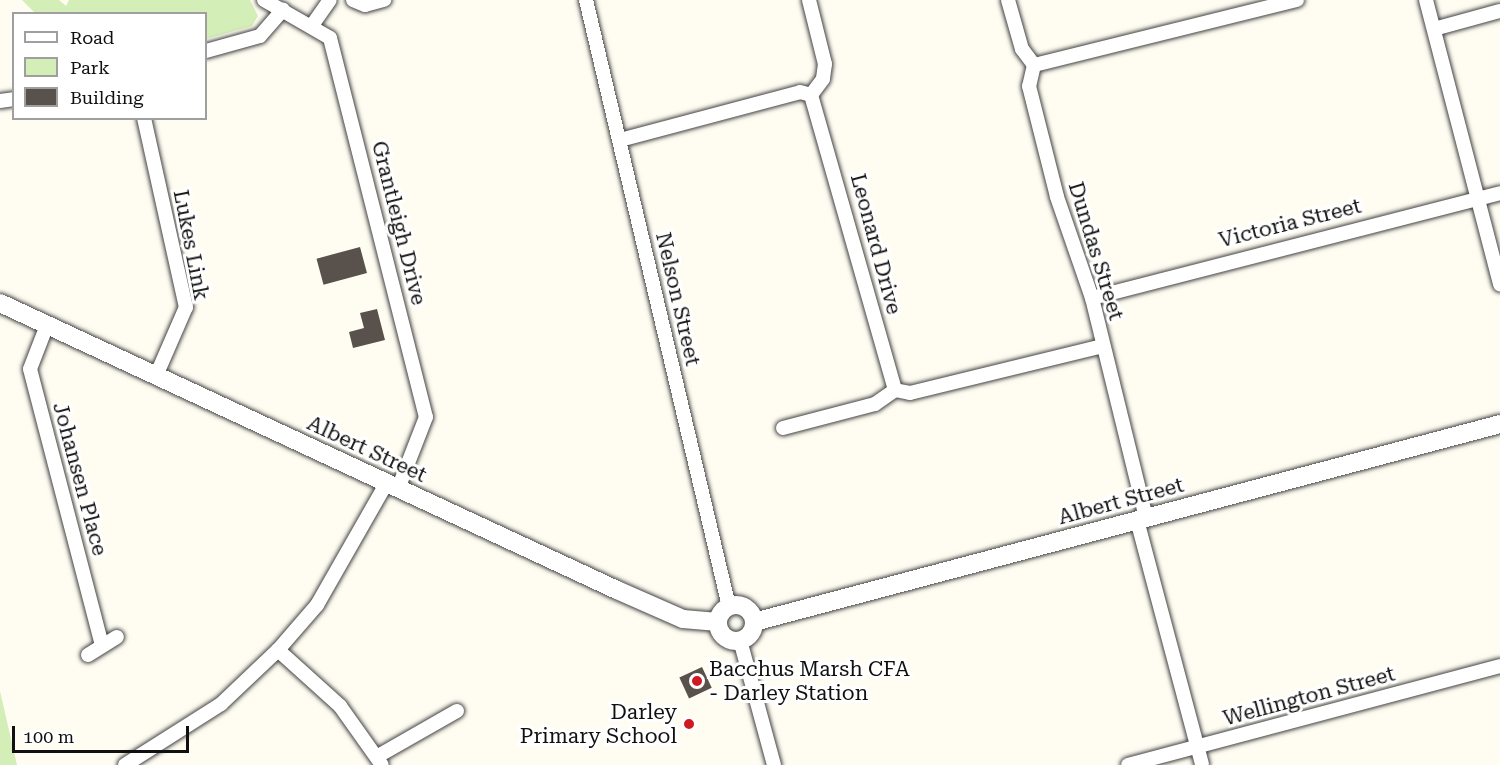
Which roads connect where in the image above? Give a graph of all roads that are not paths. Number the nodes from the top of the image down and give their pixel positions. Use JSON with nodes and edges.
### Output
{"nodes":[{"id":1,"x":264,"y":0,"type":"edge"},
{"id":2,"x":330,"y":0,"type":"edge"},
{"id":3,"x":353,"y":0,"type":"edge"},
{"id":4,"x":384,"y":0,"type":"edge"},
{"id":5,"x":586,"y":0,"type":"edge"},
{"id":6,"x":809,"y":0,"type":"edge"},
{"id":7,"x":1008,"y":0,"type":"edge"},
{"id":8,"x":1297,"y":0,"type":"edge"},
{"id":9,"x":1426,"y":0,"type":"edge"},
{"id":10,"x":283,"y":10,"type":"junction"},
{"id":11,"x":1500,"y":11,"type":"edge"},
{"id":12,"x":313,"y":24,"type":"junction"},
{"id":13,"x":1434,"y":29,"type":"junction"},
{"id":14,"x":207,"y":51,"type":"edge"},
{"id":15,"x":1034,"y":65,"type":"junction"},
{"id":16,"x":811,"y":95,"type":"junction"},
{"id":17,"x":144,"y":120,"type":"edge"},
{"id":18,"x":620,"y":140,"type":"junction"},
{"id":19,"x":1500,"y":193,"type":"edge"},
{"id":20,"x":1475,"y":200,"type":"junction"},
{"id":21,"x":1500,"y":285,"type":"edge"},
{"id":22,"x":1092,"y":298,"type":"junction"},
{"id":23,"x":0,"y":303,"type":"edge"},
{"id":24,"x":47,"y":325,"type":"junction"},
{"id":25,"x":1102,"y":346,"type":"junction"},
{"id":26,"x":156,"y":376,"type":"junction"},
{"id":27,"x":895,"y":390,"type":"junction"},
{"id":28,"x":1500,"y":424,"type":"edge"},
{"id":29,"x":783,"y":428,"type":"dead end"},
{"id":30,"x":392,"y":486,"type":"junction"},
{"id":31,"x":1141,"y":519,"type":"junction"},
{"id":32,"x":724,"y":614,"type":"junction"},
{"id":33,"x":754,"y":622,"type":"junction"},
{"id":34,"x":117,"y":637,"type":"dead end"},
{"id":35,"x":740,"y":640,"type":"junction"},
{"id":36,"x":102,"y":645,"type":"junction"},
{"id":37,"x":278,"y":650,"type":"junction"},
{"id":38,"x":88,"y":655,"type":"dead end"},
{"id":39,"x":1500,"y":666,"type":"edge"},
{"id":40,"x":456,"y":711,"type":"dead end"},
{"id":41,"x":1198,"y":747,"type":"junction"},
{"id":42,"x":380,"y":760,"type":"edge"},
{"id":43,"x":125,"y":765,"type":"edge"},
{"id":44,"x":774,"y":765,"type":"edge"},
{"id":45,"x":1128,"y":765,"type":"edge"},
{"id":46,"x":1202,"y":765,"type":"edge"}],
"edges":[{"from":1,"to":10,"type":"street","name":"Grantleigh Drive"},
{"from":2,"to":12,"type":"street"},
{"from":3,"to":4,"type":"street"},
{"from":5,"to":18,"type":"street","name":"Nelson Street"},
{"from":6,"to":16,"type":"street"},
{"from":7,"to":15,"type":"street"},
{"from":8,"to":15,"type":"street"},
{"from":9,"to":13,"type":"street"},
{"from":10,"to":12,"type":"street","name":"Grantleigh Drive"},
{"from":10,"to":14,"type":"street"},
{"from":11,"to":13,"type":"street"},
{"from":12,"to":30,"type":"street","name":"Grantleigh Drive"},
{"from":13,"to":20,"type":"street"},
{"from":15,"to":22,"type":"street","name":"Dundas Street"},
{"from":16,"to":18,"type":"street"},
{"from":16,"to":27,"type":"street","name":"Leonard Drive"},
{"from":17,"to":26,"type":"street","name":"Lukes Link"},
{"from":18,"to":32,"type":"street","name":"Nelson Street"},
{"from":19,"to":20,"type":"street","name":"Victoria Street"},
{"from":20,"to":21,"type":"street"},
{"from":20,"to":22,"type":"street","name":"Victoria Street"},
{"from":22,"to":25,"type":"street","name":"Dundas Street"},
{"from":23,"to":24,"type":"street","name":"Albert Street"},
{"from":24,"to":26,"type":"street","name":"Albert Street"},
{"from":24,"to":36,"type":"street","name":"Johansen Place"},
{"from":25,"to":27,"type":"street"},
{"from":25,"to":31,"type":"street","name":"Dundas Street"},
{"from":26,"to":30,"type":"street","name":"Albert Street"},
{"from":27,"to":29,"type":"street"},
{"from":28,"to":31,"type":"street","name":"Albert Street"},
{"from":30,"to":32,"type":"street","name":"Albert Street"},
{"from":30,"to":37,"type":"street","name":"Grantleigh Drive"},
{"from":31,"to":33,"type":"street","name":"Albert Street"},
{"from":31,"to":41,"type":"street","name":"Dundas Street"},
{"from":32,"to":33,"type":"street"},
{"from":32,"to":35,"type":"street"},
{"from":33,"to":35,"type":"street"},
{"from":34,"to":36,"type":"street"},
{"from":35,"to":44,"type":"street"},
{"from":36,"to":38,"type":"street"},
{"from":37,"to":42,"type":"street"},
{"from":37,"to":43,"type":"street","name":"Grantleigh Drive"},
{"from":39,"to":41,"type":"street","name":"Wellington Street"},
{"from":40,"to":42,"type":"street"},
{"from":41,"to":45,"type":"street","name":"Wellington Street"},
{"from":41,"to":46,"type":"street","name":"Dundas Street"}]}
